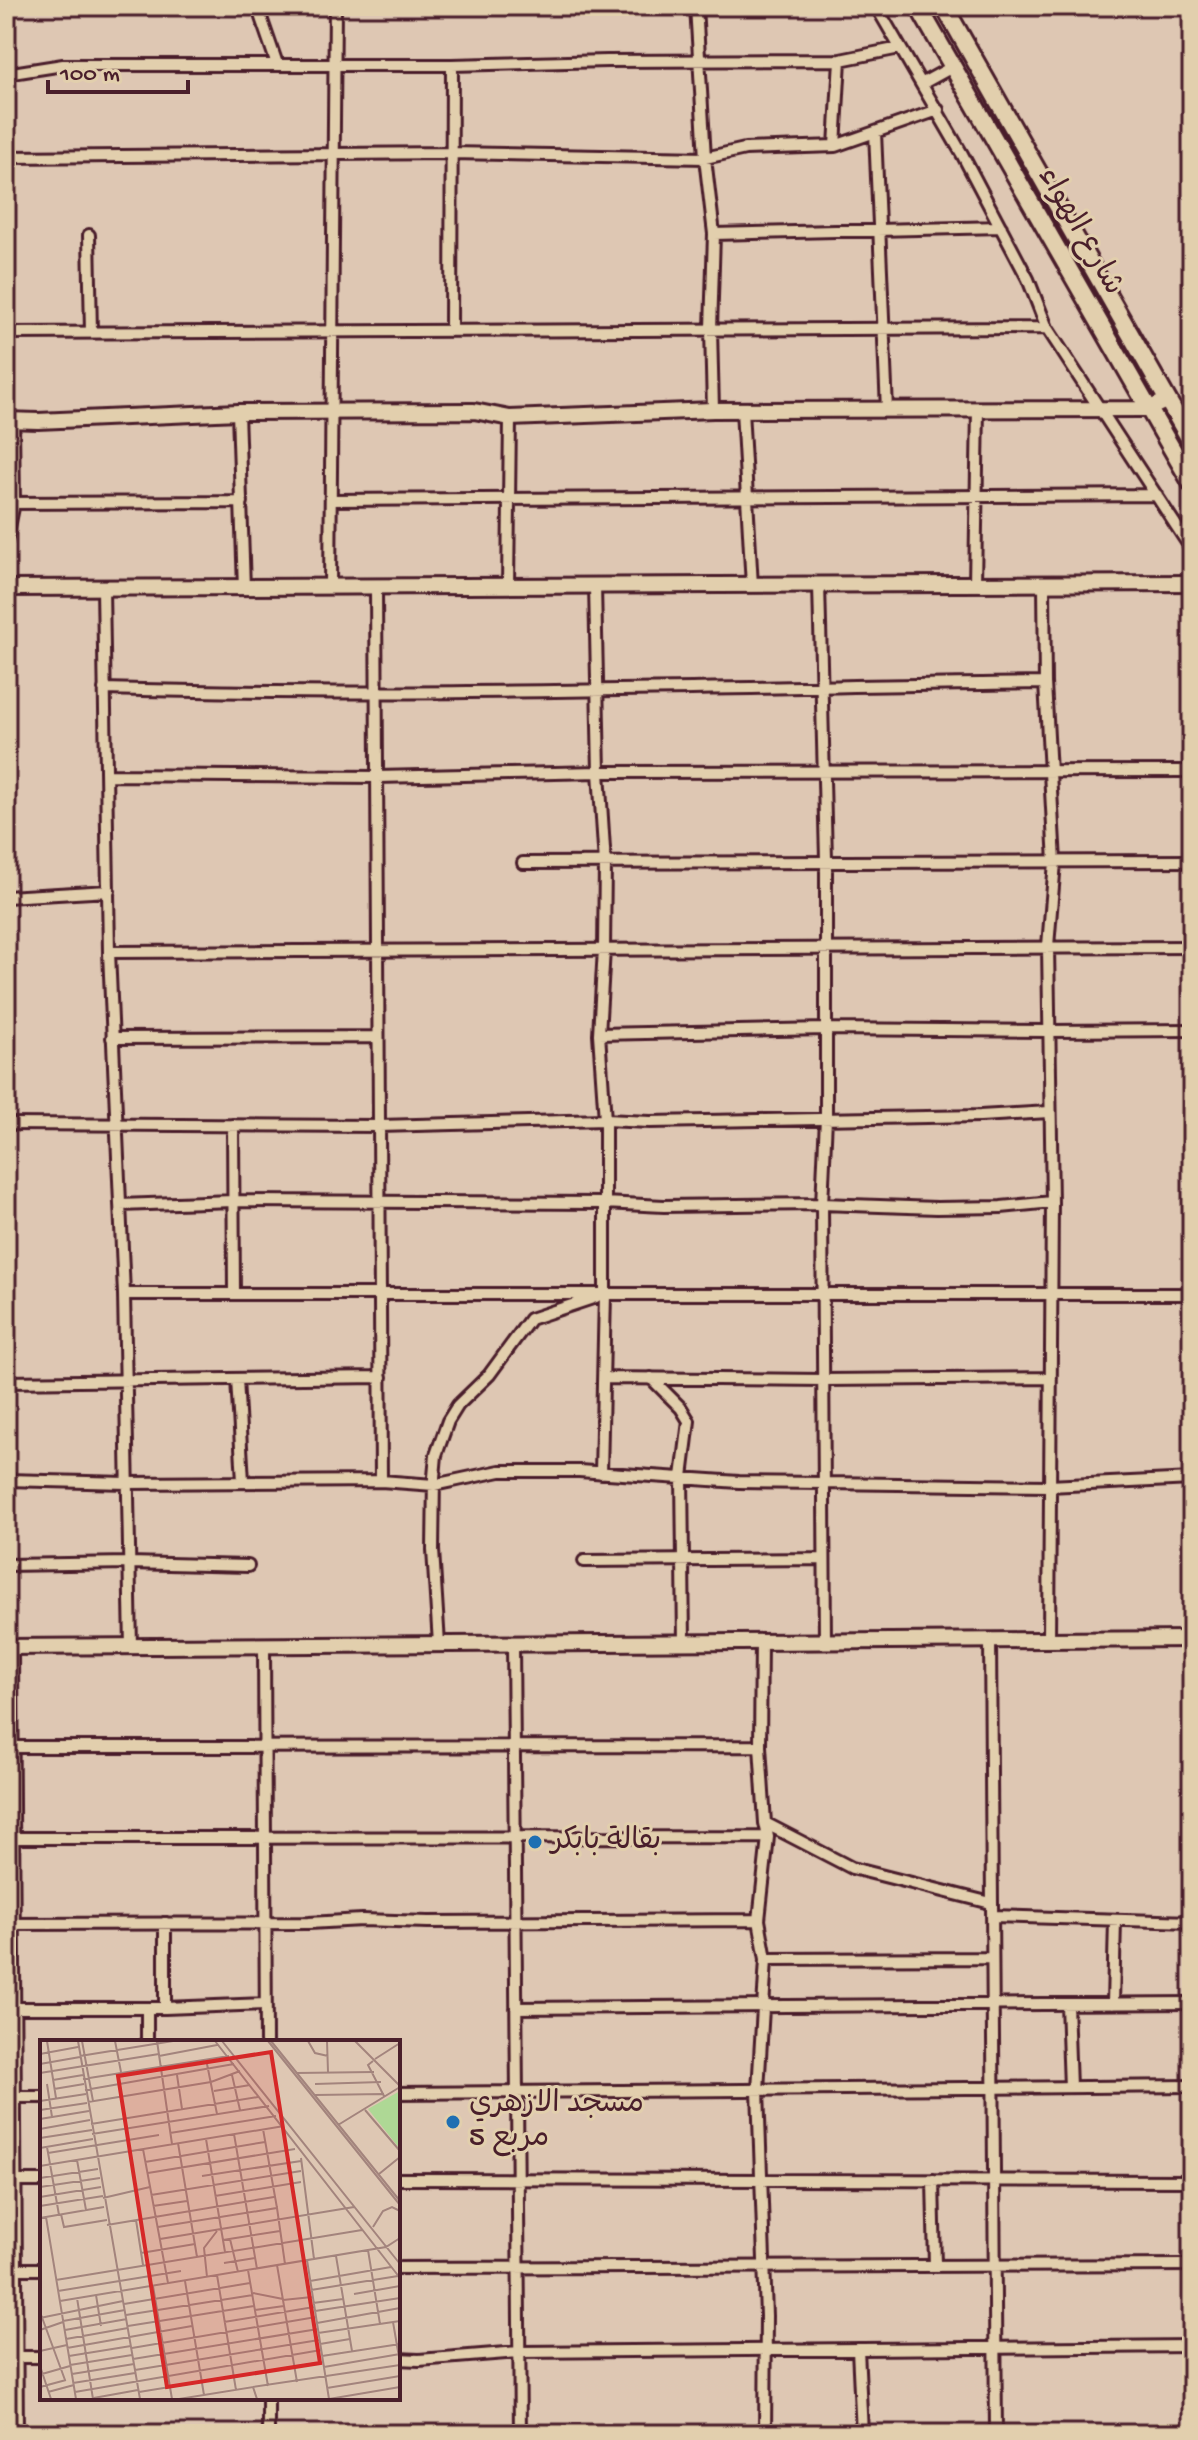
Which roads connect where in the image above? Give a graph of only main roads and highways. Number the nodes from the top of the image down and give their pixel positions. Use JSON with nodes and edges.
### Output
{"nodes":[{"id":1,"x":918,"y":6,"type":"edge"},
{"id":2,"x":944,"y":6,"type":"edge"},
{"id":3,"x":1192,"y":443,"type":"edge"},
{"id":4,"x":1192,"y":484,"type":"edge"}],
"edges":[{"from":1,"to":4,"type":"main road","name":"شارع الهواء"},
{"from":2,"to":3,"type":"main road","name":"شارع الهواء"}]}
